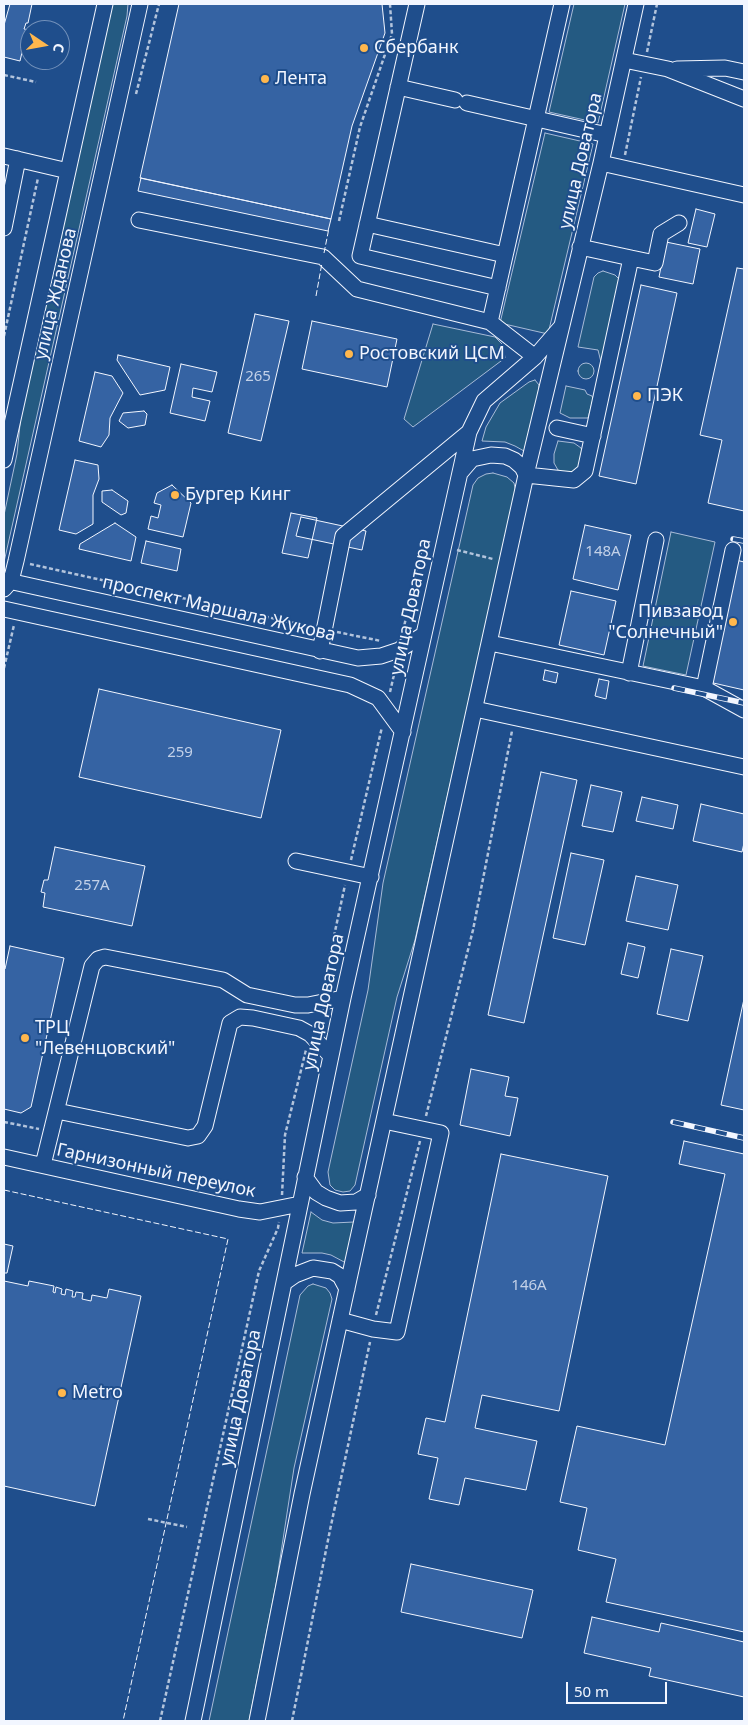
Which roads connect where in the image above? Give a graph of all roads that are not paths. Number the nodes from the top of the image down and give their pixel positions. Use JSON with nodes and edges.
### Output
{"nodes":[{"id":1,"x":105,"y":4,"type":"edge"},
{"id":2,"x":140,"y":4,"type":"edge"},
{"id":3,"x":416,"y":4,"type":"edge"},
{"id":4,"x":562,"y":4,"type":"edge"},
{"id":5,"x":636,"y":4,"type":"edge"},
{"id":6,"x":624,"y":60,"type":"junction"},
{"id":7,"x":668,"y":69,"type":"junction"},
{"id":8,"x":744,"y":72,"type":"edge"},
{"id":9,"x":398,"y":87,"type":"junction"},
{"id":10,"x":744,"y":99,"type":"edge"},
{"id":11,"x":536,"y":118,"type":"junction"},
{"id":12,"x":607,"y":135,"type":"junction"},
{"id":13,"x":11,"y":158,"type":"edge"},
{"id":14,"x":600,"y":163,"type":"junction"},
{"id":15,"x":68,"y":171,"type":"junction"},
{"id":16,"x":744,"y":195,"type":"edge"},
{"id":17,"x":139,"y":220,"type":"dead end"},
{"id":18,"x":679,"y":223,"type":"dead end"},
{"id":19,"x":367,"y":224,"type":"junction"},
{"id":20,"x":4,"y":228,"type":"edge"},
{"id":21,"x":580,"y":247,"type":"junction"},
{"id":22,"x":505,"y":255,"type":"junction"},
{"id":23,"x":631,"y":258,"type":"junction"},
{"id":24,"x":498,"y":288,"type":"junction"},
{"id":25,"x":490,"y":322,"type":"junction"},
{"id":26,"x":562,"y":326,"type":"junction"},
{"id":27,"x":535,"y":357,"type":"junction"},
{"id":28,"x":557,"y":428,"type":"dead end"},
{"id":29,"x":468,"y":432,"type":"junction"},
{"id":30,"x":593,"y":436,"type":"junction"},
{"id":31,"x":4,"y":460,"type":"edge"},
{"id":32,"x":459,"y":474,"type":"junction"},
{"id":33,"x":526,"y":475,"type":"junction"},
{"id":34,"x":656,"y":540,"type":"dead end"},
{"id":35,"x":733,"y":550,"type":"dead end"},
{"id":36,"x":6,"y":584,"type":"edge"},
{"id":37,"x":4,"y":609,"type":"edge"},
{"id":38,"x":423,"y":635,"type":"junction"},
{"id":39,"x":490,"y":643,"type":"junction"},
{"id":40,"x":320,"y":651,"type":"junction"},
{"id":41,"x":629,"y":673,"type":"junction"},
{"id":42,"x":704,"y":688,"type":"junction"},
{"id":43,"x":475,"y":709,"type":"junction"},
{"id":44,"x":744,"y":710,"type":"edge"},
{"id":45,"x":403,"y":732,"type":"junction"},
{"id":46,"x":744,"y":767,"type":"edge"},
{"id":47,"x":296,"y":861,"type":"dead end"},
{"id":48,"x":371,"y":877,"type":"junction"},
{"id":49,"x":343,"y":998,"type":"junction"},
{"id":50,"x":331,"y":1056,"type":"junction"},
{"id":51,"x":57,"y":1111,"type":"junction"},
{"id":52,"x":384,"y":1121,"type":"junction"},
{"id":53,"x":4,"y":1157,"type":"edge"},
{"id":54,"x":43,"y":1165,"type":"junction"},
{"id":55,"x":305,"y":1177,"type":"junction"},
{"id":56,"x":368,"y":1195,"type":"junction"},
{"id":57,"x":300,"y":1204,"type":"junction"},
{"id":58,"x":285,"y":1282,"type":"junction"},
{"id":59,"x":347,"y":1289,"type":"junction"},
{"id":60,"x":340,"y":1320,"type":"junction"},
{"id":61,"x":193,"y":1721,"type":"edge"},
{"id":62,"x":257,"y":1721,"type":"edge"}],
"edges":[{"from":1,"to":15,"type":"street","name":"улица Жданова"},
{"from":2,"to":36,"type":"street","name":"улица Жданова"},
{"from":3,"to":9,"type":"street"},
{"from":4,"to":11,"type":"street"},
{"from":5,"to":6,"type":"street","name":"улица Доватора"},
{"from":6,"to":7,"type":"street"},
{"from":6,"to":12,"type":"street","name":"улица Доватора"},
{"from":7,"to":8,"type":"street"},
{"from":7,"to":10,"type":"street"},
{"from":9,"to":11,"type":"street"},
{"from":9,"to":19,"type":"street"},
{"from":11,"to":12,"type":"street"},
{"from":11,"to":22,"type":"street"},
{"from":12,"to":14,"type":"street","name":"улица Доватора"},
{"from":13,"to":15,"type":"street"},
{"from":13,"to":20,"type":"street"},
{"from":14,"to":16,"type":"street"},
{"from":14,"to":21,"type":"street","name":"улица Доватора"},
{"from":15,"to":31,"type":"street","name":"улица Жданова"},
{"from":17,"to":25,"type":"street"},
{"from":18,"to":23,"type":"street"},
{"from":19,"to":22,"type":"street"},
{"from":19,"to":24,"type":"street"},
{"from":21,"to":23,"type":"street"},
{"from":21,"to":26,"type":"street","name":"улица Доватора"},
{"from":22,"to":24,"type":"street"},
{"from":23,"to":30,"type":"street"},
{"from":24,"to":25,"type":"street"},
{"from":25,"to":27,"type":"street"},
{"from":26,"to":27,"type":"street","name":"улица Доватора"},
{"from":26,"to":33,"type":"street","name":"улица Доватора"},
{"from":27,"to":29,"type":"street","name":"улица Доватора"},
{"from":28,"to":30,"type":"street"},
{"from":29,"to":32,"type":"street","name":"улица Доватора"},
{"from":29,"to":40,"type":"street"},
{"from":30,"to":33,"type":"street"},
{"from":32,"to":33,"type":"street"},
{"from":32,"to":38,"type":"street","name":"улица Доватора"},
{"from":33,"to":39,"type":"street","name":"улица Доватора"},
{"from":34,"to":41,"type":"street"},
{"from":35,"to":42,"type":"street"},
{"from":36,"to":40,"type":"street","name":"проспект Маршала Жукова"},
{"from":37,"to":45,"type":"street"},
{"from":38,"to":40,"type":"street","name":"проспект Маршала Жукова"},
{"from":38,"to":45,"type":"street","name":"улица Доватора"},
{"from":39,"to":41,"type":"street"},
{"from":39,"to":43,"type":"street","name":"улица Доватора"},
{"from":41,"to":42,"type":"street"},
{"from":42,"to":44,"type":"street"},
{"from":43,"to":46,"type":"street"},
{"from":43,"to":52,"type":"street","name":"улица Доватора"},
{"from":45,"to":48,"type":"street","name":"улица Доватора"},
{"from":47,"to":48,"type":"street"},
{"from":48,"to":49,"type":"street","name":"улица Доватора"},
{"from":49,"to":50,"type":"street","name":"улица Доватора"},
{"from":49,"to":51,"type":"street"},
{"from":50,"to":51,"type":"street"},
{"from":50,"to":55,"type":"street","name":"улица Доватора"},
{"from":51,"to":54,"type":"street"},
{"from":52,"to":56,"type":"street","name":"улица Доватора"},
{"from":52,"to":60,"type":"street"},
{"from":53,"to":54,"type":"street","name":"Гарнизонный переулок"},
{"from":54,"to":57,"type":"street","name":"Гарнизонный переулок"},
{"from":55,"to":56,"type":"street"},
{"from":55,"to":57,"type":"street","name":"улица Доватора"},
{"from":56,"to":59,"type":"street","name":"улица Доватора"},
{"from":57,"to":58,"type":"street","name":"улица Доватора"},
{"from":58,"to":59,"type":"street"},
{"from":58,"to":61,"type":"street","name":"улица Доватора"},
{"from":59,"to":60,"type":"street","name":"улица Доватора"},
{"from":60,"to":62,"type":"street","name":"улица Доватора"}]}
